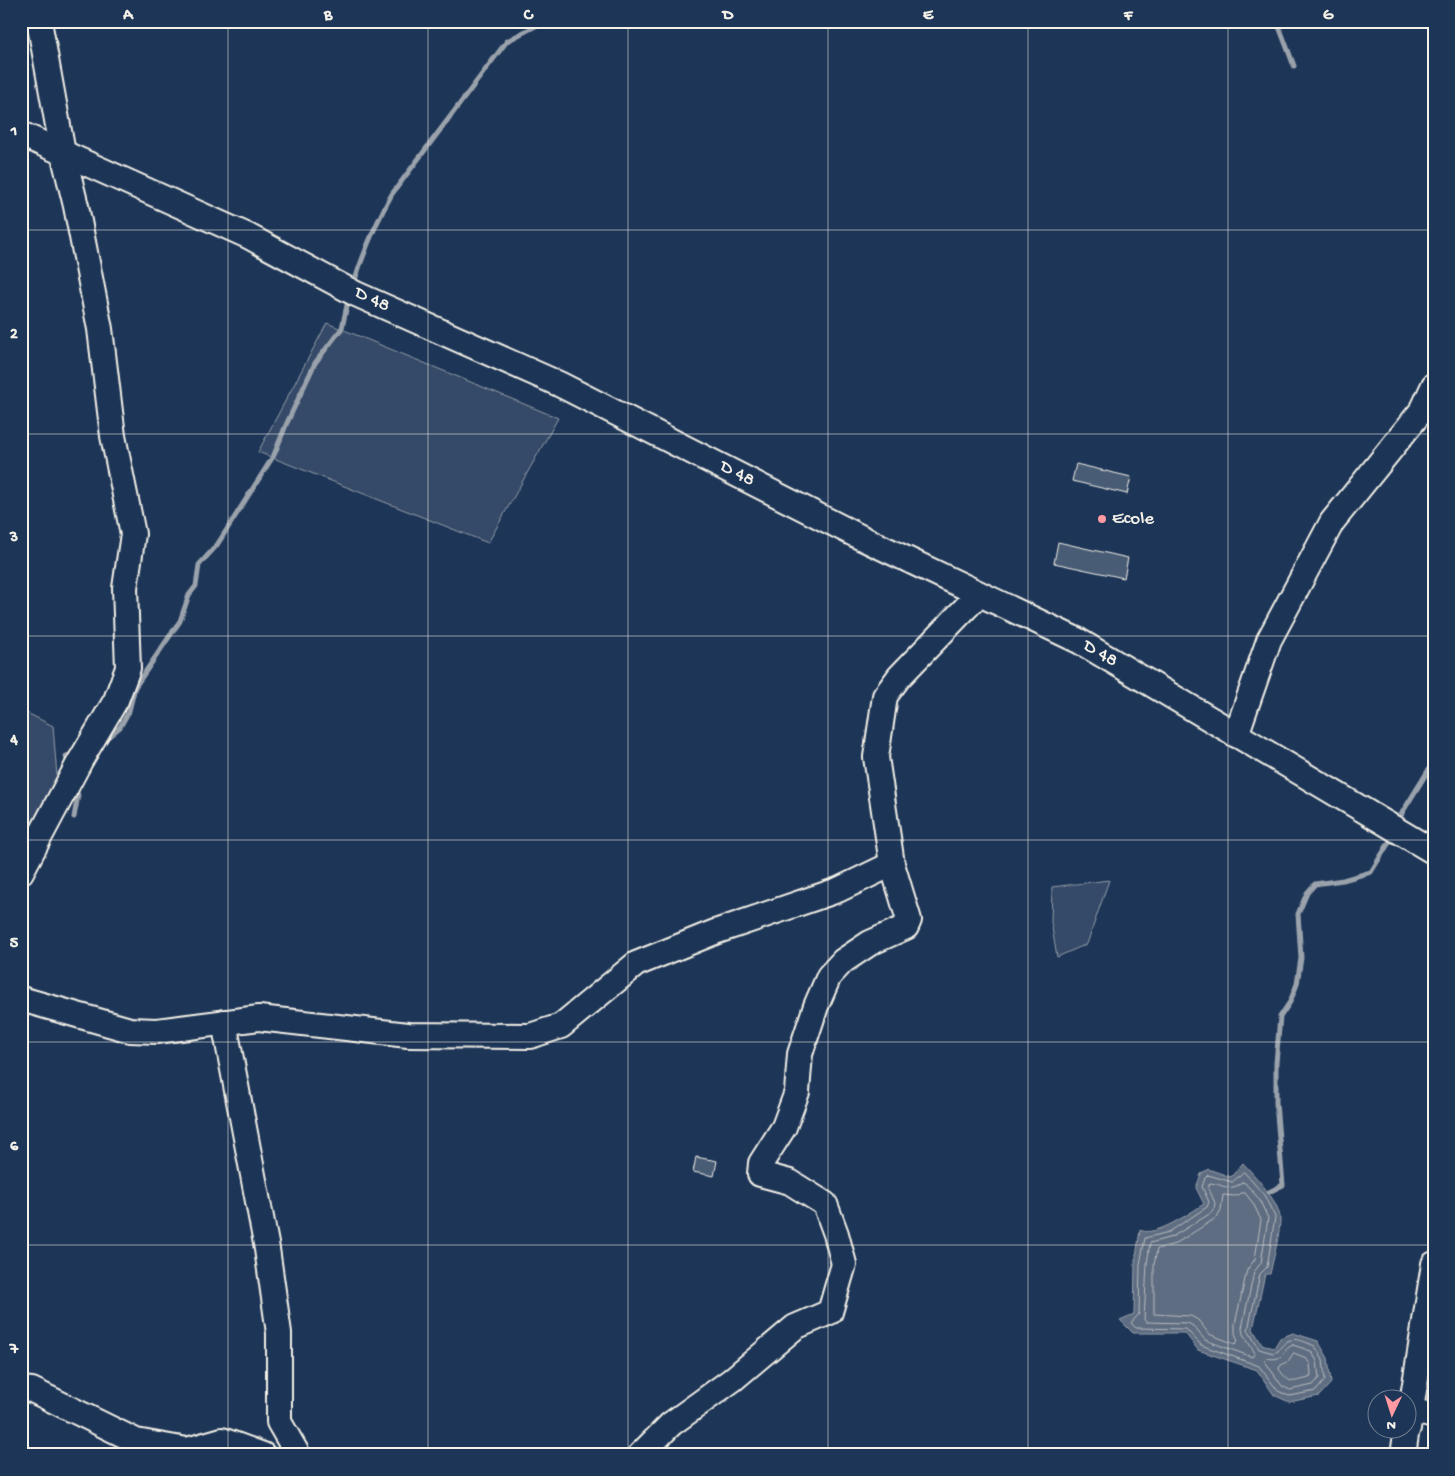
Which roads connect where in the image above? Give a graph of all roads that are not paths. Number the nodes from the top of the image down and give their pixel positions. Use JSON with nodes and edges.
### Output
{"nodes":[{"id":1,"x":39,"y":21,"type":"edge"},
{"id":2,"x":21,"y":134,"type":"edge"},
{"id":3,"x":42,"y":149,"type":"edge"},
{"id":4,"x":1434,"y":385,"type":"edge"},
{"id":5,"x":979,"y":594,"type":"junction"},
{"id":6,"x":1236,"y":735,"type":"junction"},
{"id":7,"x":1434,"y":852,"type":"edge"},
{"id":8,"x":892,"y":864,"type":"junction"},
{"id":9,"x":21,"y":872,"type":"edge"},
{"id":10,"x":21,"y":999,"type":"edge"},
{"id":11,"x":224,"y":1022,"type":"junction"},
{"id":12,"x":1434,"y":1264,"type":"edge"},
{"id":13,"x":1414,"y":1388,"type":"edge"},
{"id":14,"x":21,"y":1389,"type":"edge"},
{"id":15,"x":1434,"y":1416,"type":"edge"},
{"id":16,"x":1418,"y":1420,"type":"edge"},
{"id":17,"x":1406,"y":1438,"type":"edge"},
{"id":18,"x":263,"y":1455,"type":"edge"},
{"id":19,"x":298,"y":1455,"type":"edge"},
{"id":20,"x":640,"y":1455,"type":"edge"},
{"id":21,"x":1403,"y":1455,"type":"edge"}],
"edges":[{"from":1,"to":3,"type":"street"},
{"from":2,"to":3,"type":"street","name":"D 48"},
{"from":3,"to":5,"type":"street","name":"D 48"},
{"from":3,"to":9,"type":"street"},
{"from":4,"to":6,"type":"street"},
{"from":5,"to":6,"type":"street","name":"D 48"},
{"from":5,"to":8,"type":"street"},
{"from":6,"to":7,"type":"street","name":"D 48"},
{"from":8,"to":11,"type":"street"},
{"from":8,"to":20,"type":"street"},
{"from":10,"to":11,"type":"street"},
{"from":11,"to":19,"type":"street"},
{"from":12,"to":13,"type":"street"},
{"from":14,"to":18,"type":"street"},
{"from":15,"to":16,"type":"street"},
{"from":17,"to":21,"type":"street"}]}
